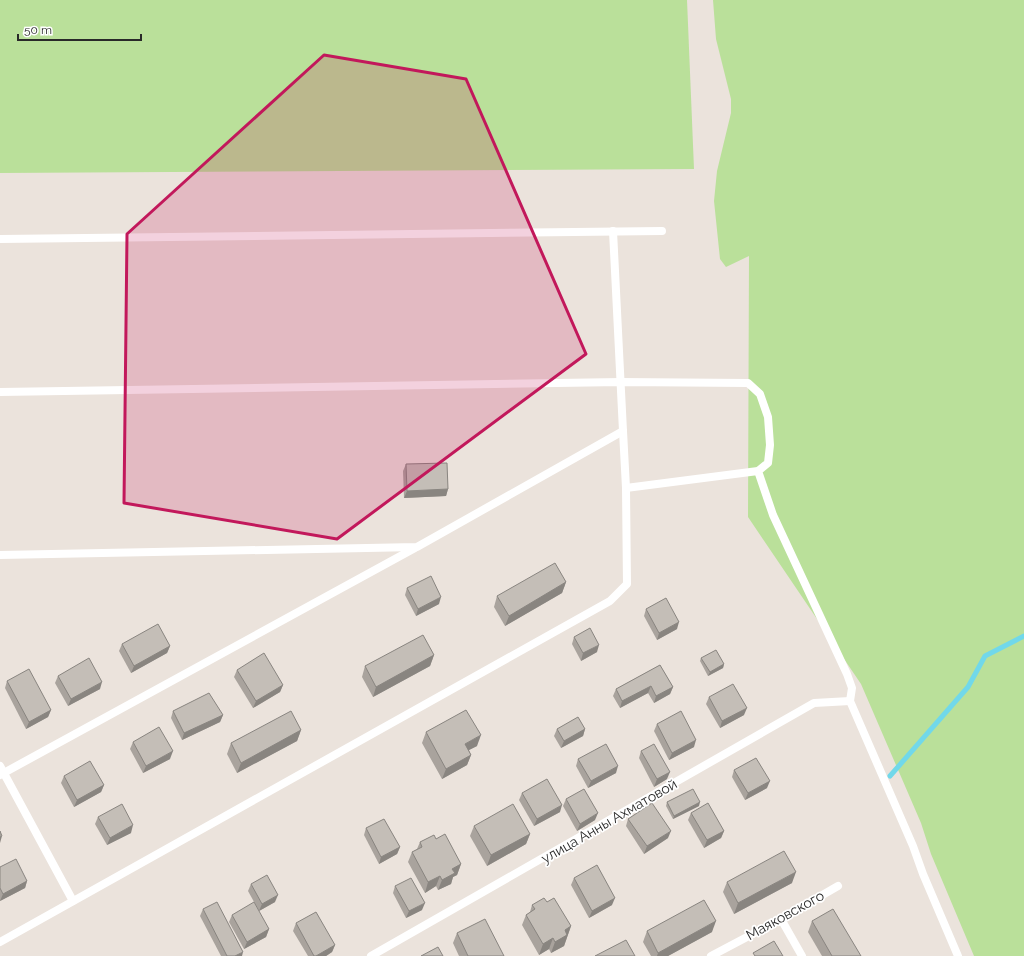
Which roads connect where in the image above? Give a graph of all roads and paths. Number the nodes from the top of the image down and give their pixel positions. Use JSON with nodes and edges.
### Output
{"nodes":[{"id":1,"x":613,"y":231,"type":"junction"},
{"id":2,"x":662,"y":231,"type":"dead end"},
{"id":3,"x":0,"y":239,"type":"edge"},
{"id":4,"x":621,"y":382,"type":"junction"},
{"id":5,"x":0,"y":392,"type":"edge"},
{"id":6,"x":623,"y":431,"type":"junction"},
{"id":7,"x":758,"y":471,"type":"junction"},
{"id":8,"x":626,"y":488,"type":"junction"},
{"id":9,"x":417,"y":547,"type":"junction"},
{"id":10,"x":0,"y":555,"type":"edge"},
{"id":11,"x":850,"y":701,"type":"junction"},
{"id":12,"x":1,"y":771,"type":"edge"},
{"id":13,"x":838,"y":886,"type":"dead end"},
{"id":14,"x":73,"y":901,"type":"junction"},
{"id":15,"x":782,"y":919,"type":"junction"},
{"id":16,"x":0,"y":942,"type":"edge"},
{"id":17,"x":721,"y":954,"type":"edge"},
{"id":18,"x":371,"y":956,"type":"edge"},
{"id":19,"x":711,"y":956,"type":"edge"},
{"id":20,"x":802,"y":956,"type":"edge"},
{"id":21,"x":958,"y":956,"type":"edge"}],
"edges":[{"from":1,"to":2,"type":"lane"},
{"from":1,"to":3,"type":"lane"},
{"from":1,"to":4,"type":"lane"},
{"from":4,"to":5,"type":"lane"},
{"from":4,"to":6,"type":"lane"},
{"from":4,"to":7,"type":"lane"},
{"from":6,"to":8,"type":"lane"},
{"from":6,"to":9,"type":"lane"},
{"from":7,"to":8,"type":"lane"},
{"from":7,"to":11,"type":"lane"},
{"from":8,"to":14,"type":"lane"},
{"from":9,"to":10,"type":"lane"},
{"from":9,"to":12,"type":"lane"},
{"from":11,"to":18,"type":"lane","name":"улица Анны Ахматовой"},
{"from":11,"to":21,"type":"lane"},
{"from":12,"to":14,"type":"lane"},
{"from":13,"to":15,"type":"lane","name":"Маяковского"},
{"from":14,"to":16,"type":"lane"},
{"from":15,"to":17,"type":"lane","name":"Маяковского"},
{"from":15,"to":20,"type":"lane"},
{"from":17,"to":19,"type":"lane","name":"Маяковского"}]}
